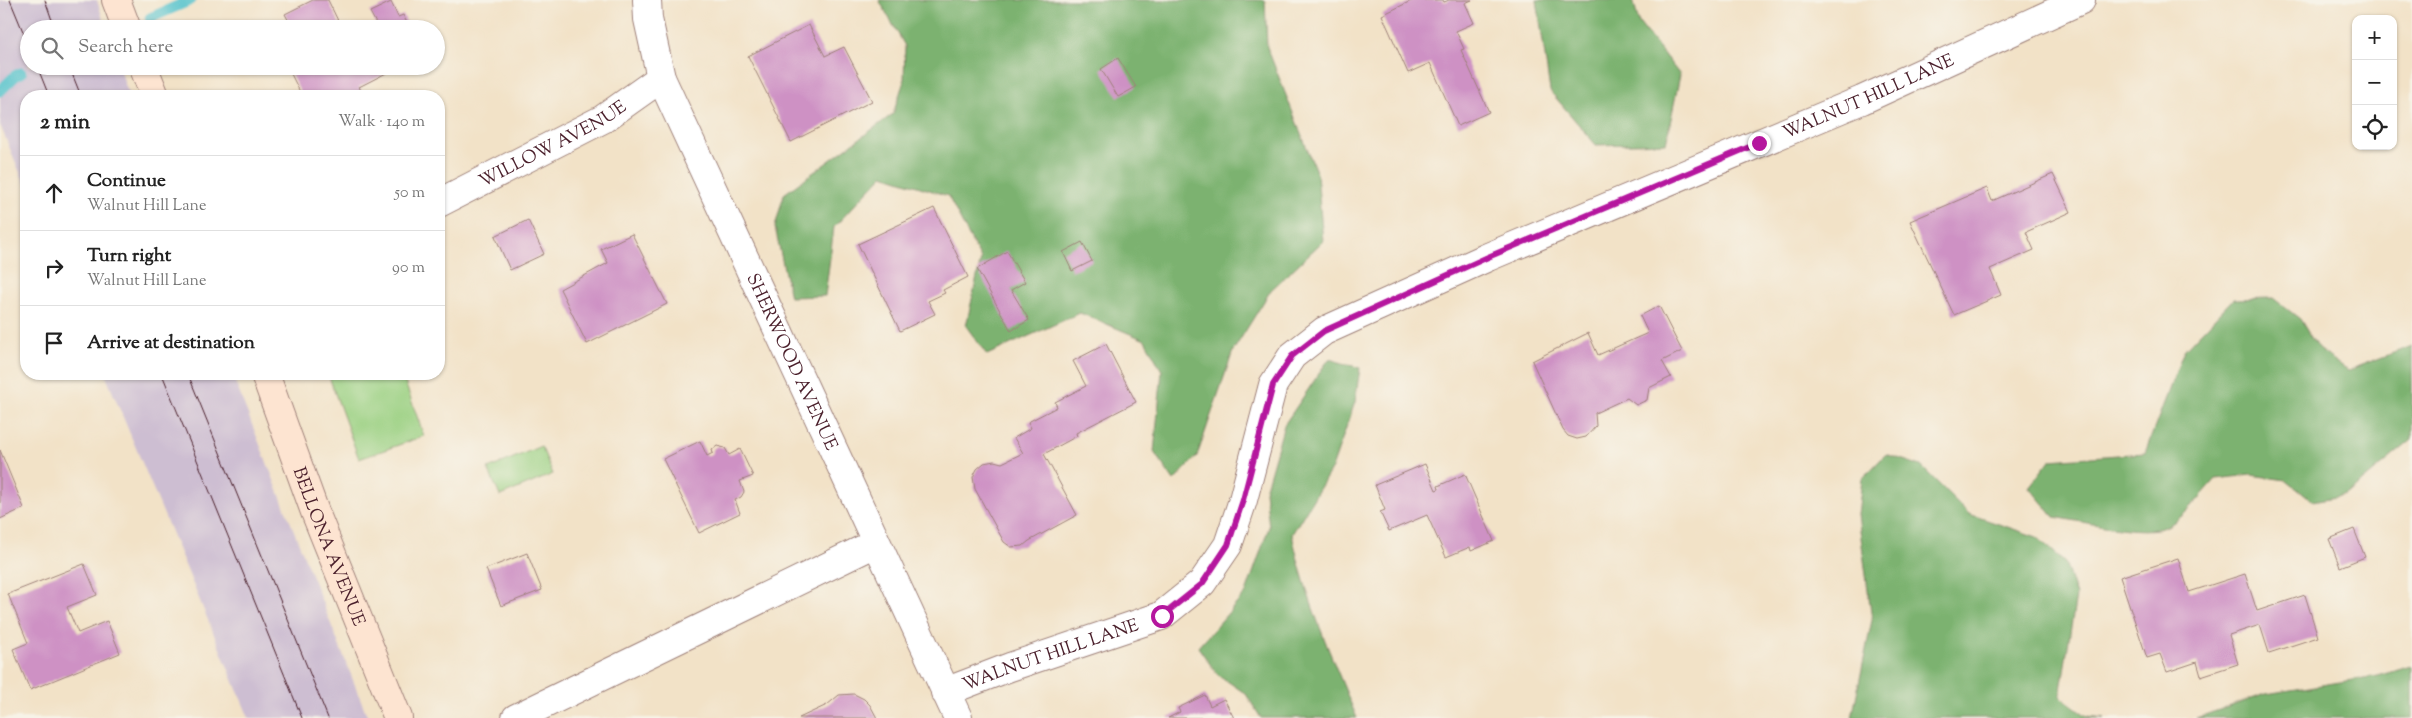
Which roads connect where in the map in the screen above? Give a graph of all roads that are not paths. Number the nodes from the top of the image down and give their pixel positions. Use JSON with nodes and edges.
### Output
{"nodes":[{"id":1,"x":116,"y":0,"type":"edge"},
{"id":2,"x":647,"y":0,"type":"edge"},
{"id":3,"x":2081,"y":0,"type":"edge"},
{"id":4,"x":124,"y":20,"type":"edge"},
{"id":5,"x":147,"y":75,"type":"edge"},
{"id":6,"x":661,"y":78,"type":"junction"},
{"id":7,"x":153,"y":90,"type":"edge"},
{"id":8,"x":445,"y":200,"type":"edge"},
{"id":9,"x":267,"y":380,"type":"edge"},
{"id":10,"x":876,"y":543,"type":"junction"},
{"id":11,"x":945,"y":692,"type":"junction"},
{"id":12,"x":398,"y":718,"type":"edge"},
{"id":13,"x":516,"y":718,"type":"edge"},
{"id":14,"x":958,"y":718,"type":"edge"}],
"edges":[{"from":1,"to":4,"type":"street"},
{"from":2,"to":6,"type":"street","name":"SHERWOOD AVENUE"},
{"from":3,"to":11,"type":"street","name":"WALNUT HILL LANE"},
{"from":5,"to":7,"type":"street"},
{"from":6,"to":8,"type":"street","name":"WILLOW AVENUE"},
{"from":6,"to":10,"type":"street","name":"SHERWOOD AVENUE"},
{"from":9,"to":12,"type":"street","name":"BELLONA AVENUE"},
{"from":10,"to":11,"type":"street","name":"SHERWOOD AVENUE"},
{"from":10,"to":13,"type":"street"},
{"from":11,"to":14,"type":"street","name":"SHERWOOD AVENUE"}]}
